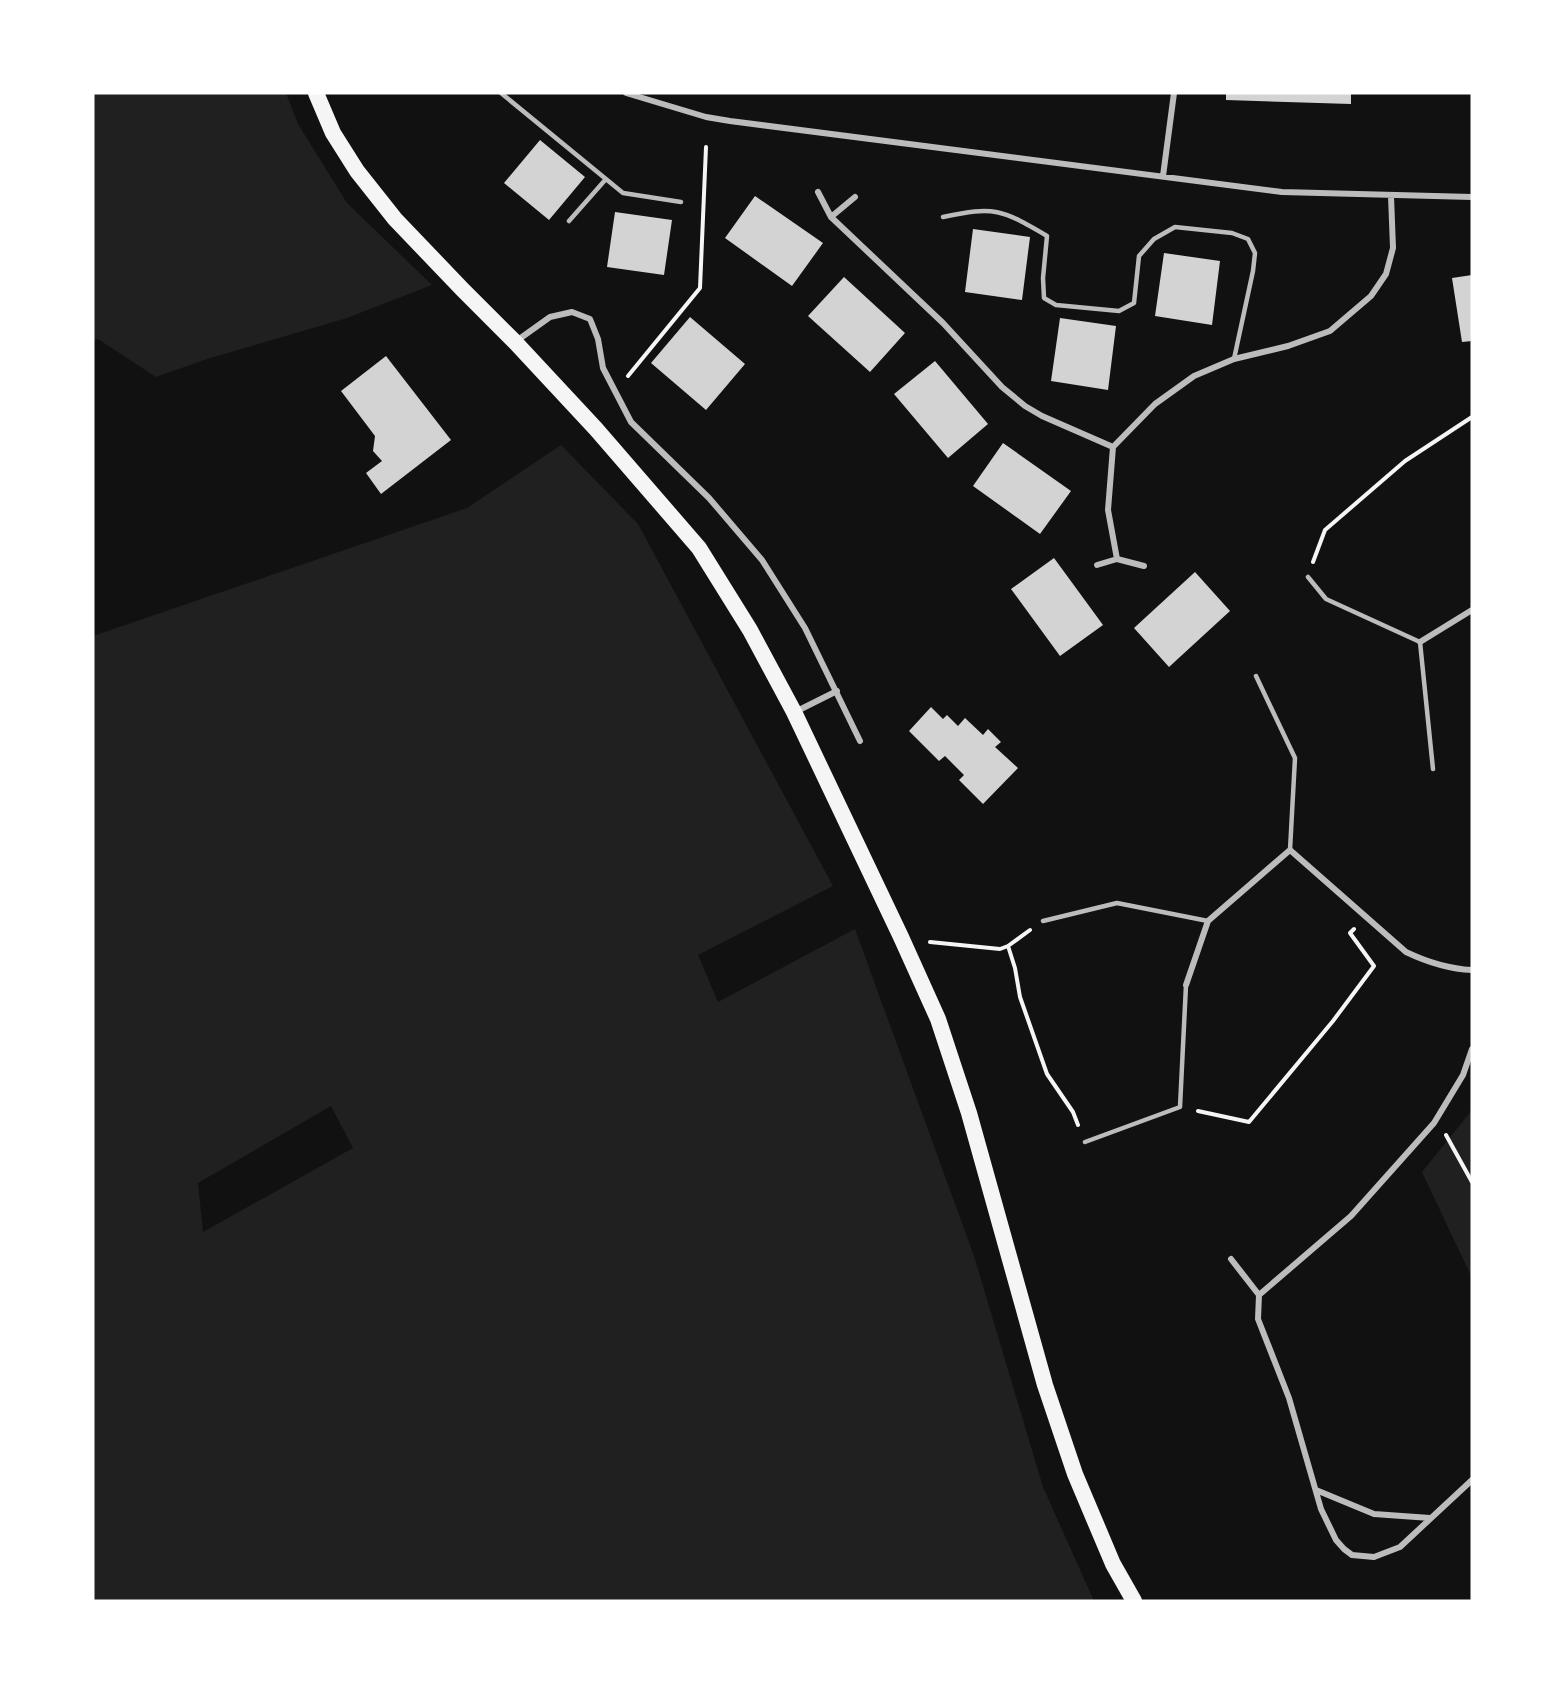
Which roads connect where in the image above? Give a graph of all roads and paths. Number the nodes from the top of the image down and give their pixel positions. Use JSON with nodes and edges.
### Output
{"nodes":[{"id":1,"x":316,"y":93,"type":"edge"},
{"id":2,"x":501,"y":93,"type":"edge"},
{"id":3,"x":626,"y":93,"type":"edge"},
{"id":4,"x":1174,"y":93,"type":"edge"},
{"id":5,"x":706,"y":147,"type":"dead end"},
{"id":6,"x":1163,"y":176,"type":"junction"},
{"id":7,"x":606,"y":179,"type":"junction"},
{"id":8,"x":818,"y":192,"type":"dead end"},
{"id":9,"x":1391,"y":196,"type":"junction"},
{"id":10,"x":855,"y":197,"type":"dead end"},
{"id":11,"x":1472,"y":197,"type":"edge"},
{"id":12,"x":681,"y":202,"type":"dead end"},
{"id":13,"x":831,"y":217,"type":"junction"},
{"id":14,"x":943,"y":217,"type":"dead end"},
{"id":15,"x":569,"y":221,"type":"dead end"},
{"id":16,"x":515,"y":342,"type":"junction"},
{"id":17,"x":1234,"y":359,"type":"junction"},
{"id":18,"x":615,"y":393,"type":"junction"},
{"id":19,"x":1472,"y":417,"type":"edge"},
{"id":20,"x":1113,"y":447,"type":"junction"},
{"id":21,"x":1117,"y":559,"type":"junction"},
{"id":22,"x":1097,"y":565,"type":"dead end"},
{"id":23,"x":1144,"y":566,"type":"dead end"},
{"id":24,"x":1308,"y":577,"type":"joint"},
{"id":25,"x":1472,"y":610,"type":"edge"},
{"id":26,"x":1420,"y":642,"type":"junction"},
{"id":27,"x":1256,"y":676,"type":"dead end"},
{"id":28,"x":837,"y":691,"type":"junction"},
{"id":29,"x":794,"y":712,"type":"junction"},
{"id":30,"x":860,"y":741,"type":"dead end"},
{"id":31,"x":1433,"y":769,"type":"dead end"},
{"id":32,"x":1290,"y":850,"type":"junction"},
{"id":33,"x":1365,"y":916,"type":"junction"},
{"id":34,"x":1042,"y":921,"type":"joint"},
{"id":35,"x":1208,"y":921,"type":"junction"},
{"id":36,"x":926,"y":942,"type":"dead end"},
{"id":37,"x":1008,"y":946,"type":"junction"},
{"id":38,"x":1472,"y":970,"type":"edge"},
{"id":39,"x":1186,"y":985,"type":"joint"},
{"id":40,"x":1472,"y":1049,"type":"edge"},
{"id":41,"x":1180,"y":1107,"type":"junction"},
{"id":42,"x":1434,"y":1123,"type":"junction"},
{"id":43,"x":1085,"y":1142,"type":"joint"},
{"id":44,"x":1472,"y":1182,"type":"edge"},
{"id":45,"x":1231,"y":1259,"type":"dead end"},
{"id":46,"x":1259,"y":1295,"type":"junction"},
{"id":47,"x":1472,"y":1480,"type":"edge"},
{"id":48,"x":1316,"y":1490,"type":"junction"},
{"id":49,"x":1431,"y":1518,"type":"junction"},
{"id":50,"x":1134,"y":1601,"type":"edge"}],
"edges":[{"from":1,"to":16,"type":"highway"},
{"from":2,"to":7,"type":"lane"},
{"from":3,"to":6,"type":"street"},
{"from":4,"to":6,"type":"street"},
{"from":5,"to":18,"type":"path"},
{"from":6,"to":9,"type":"street"},
{"from":7,"to":12,"type":"lane"},
{"from":7,"to":15,"type":"lane"},
{"from":8,"to":13,"type":"street"},
{"from":9,"to":11,"type":"street"},
{"from":9,"to":17,"type":"street"},
{"from":10,"to":13,"type":"street"},
{"from":13,"to":20,"type":"street"},
{"from":14,"to":17,"type":"lane"},
{"from":16,"to":18,"type":"street"},
{"from":16,"to":29,"type":"highway"},
{"from":17,"to":20,"type":"street"},
{"from":18,"to":28,"type":"street"},
{"from":19,"to":24,"type":"path"},
{"from":20,"to":21,"type":"street"},
{"from":21,"to":22,"type":"street"},
{"from":21,"to":23,"type":"street"},
{"from":24,"to":26,"type":"lane"},
{"from":25,"to":26,"type":"street"},
{"from":26,"to":31,"type":"lane"},
{"from":27,"to":32,"type":"lane"},
{"from":28,"to":29,"type":"street"},
{"from":28,"to":30,"type":"street"},
{"from":29,"to":50,"type":"highway"},
{"from":32,"to":33,"type":"street"},
{"from":32,"to":35,"type":"street"},
{"from":33,"to":38,"type":"street"},
{"from":33,"to":41,"type":"path"},
{"from":34,"to":35,"type":"lane"},
{"from":34,"to":37,"type":"path"},
{"from":35,"to":39,"type":"street"},
{"from":36,"to":37,"type":"path"},
{"from":37,"to":43,"type":"path"},
{"from":39,"to":41,"type":"lane"},
{"from":40,"to":42,"type":"street"},
{"from":41,"to":43,"type":"lane"},
{"from":42,"to":44,"type":"path"},
{"from":42,"to":46,"type":"street"},
{"from":45,"to":46,"type":"street"},
{"from":46,"to":48,"type":"street"},
{"from":47,"to":49,"type":"street"},
{"from":48,"to":49,"type":"street"},
{"from":48,"to":49,"type":"street"}]}
